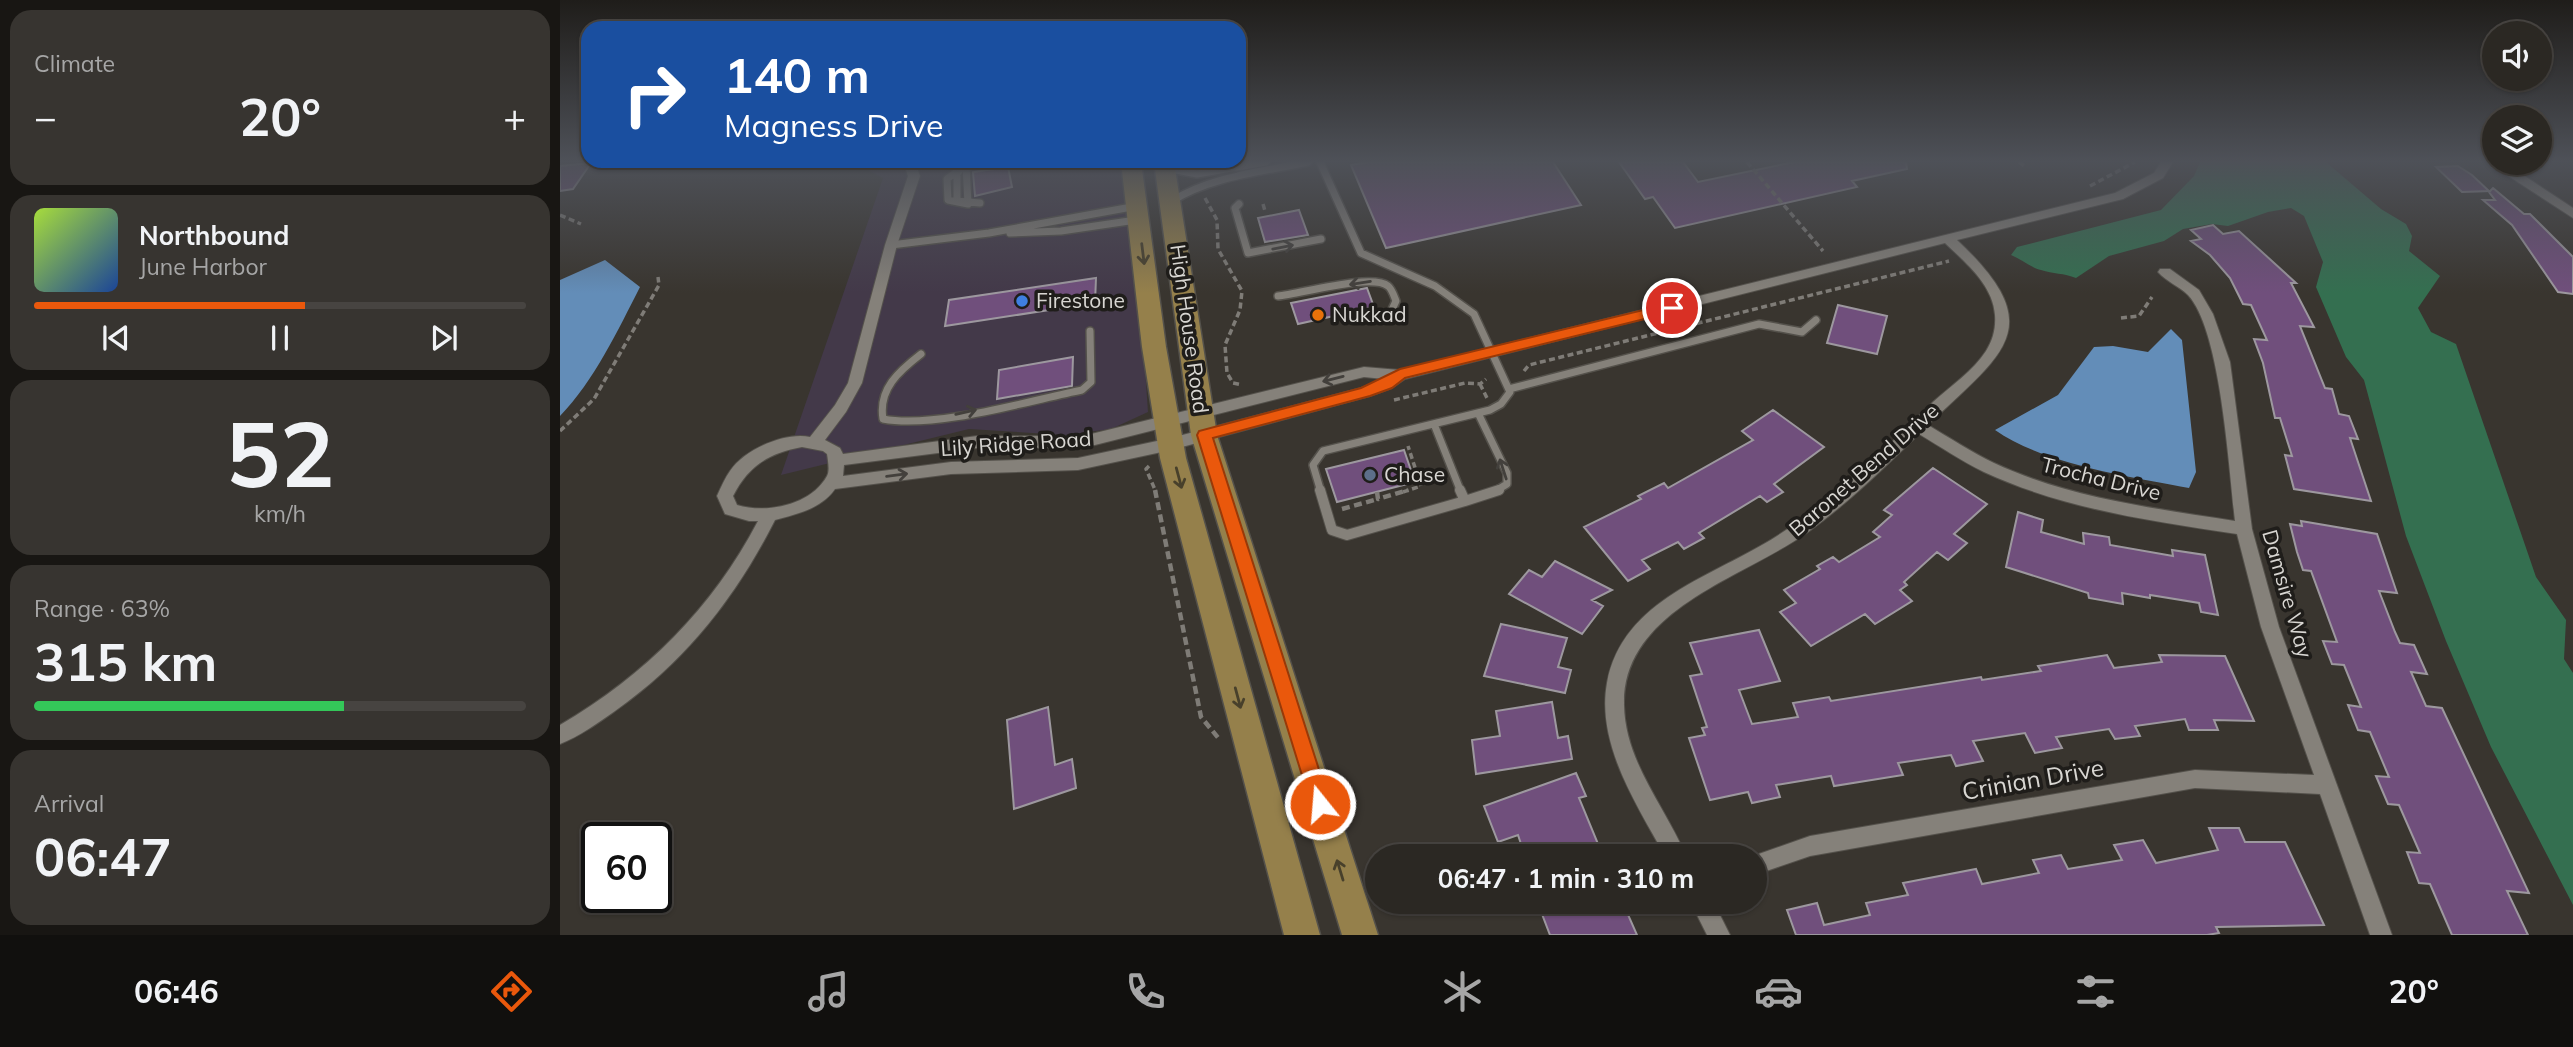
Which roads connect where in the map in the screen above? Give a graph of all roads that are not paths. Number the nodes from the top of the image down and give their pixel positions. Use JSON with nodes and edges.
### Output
{"nodes":[{"id":1,"x":904,"y":206,"type":"edge"},
{"id":2,"x":1137,"y":206,"type":"edge"},
{"id":3,"x":1170,"y":206,"type":"edge"},
{"id":4,"x":1238,"y":206,"type":"edge"},
{"id":5,"x":1340,"y":206,"type":"edge"},
{"id":6,"x":2083,"y":206,"type":"edge"},
{"id":7,"x":1138,"y":213,"type":"junction"},
{"id":8,"x":989,"y":233,"type":"junction"},
{"id":9,"x":1947,"y":238,"type":"junction"},
{"id":10,"x":1321,"y":239,"type":"dead end"},
{"id":11,"x":891,"y":245,"type":"junction"},
{"id":12,"x":2165,"y":272,"type":"dead end"},
{"id":13,"x":1278,"y":296,"type":"dead end"},
{"id":14,"x":1387,"y":320,"type":"dead end"},
{"id":15,"x":1816,"y":320,"type":"dead end"},
{"id":16,"x":1090,"y":331,"type":"dead end"},
{"id":17,"x":1490,"y":351,"type":"junction"},
{"id":18,"x":921,"y":354,"type":"dead end"},
{"id":19,"x":1400,"y":374,"type":"junction"},
{"id":20,"x":1509,"y":389,"type":"junction"},
{"id":21,"x":1478,"y":413,"type":"junction"},
{"id":22,"x":1203,"y":424,"type":"junction"},
{"id":23,"x":1434,"y":424,"type":"junction"},
{"id":24,"x":1918,"y":426,"type":"junction"},
{"id":25,"x":1169,"y":433,"type":"junction"},
{"id":26,"x":815,"y":442,"type":"junction"},
{"id":27,"x":838,"y":460,"type":"junction"},
{"id":28,"x":830,"y":484,"type":"junction"},
{"id":29,"x":1465,"y":501,"type":"junction"},
{"id":30,"x":768,"y":517,"type":"junction"},
{"id":31,"x":2244,"y":528,"type":"junction"},
{"id":32,"x":560,"y":736,"type":"edge"},
{"id":33,"x":2325,"y":785,"type":"junction"},
{"id":34,"x":1670,"y":844,"type":"edge"},
{"id":35,"x":1767,"y":861,"type":"edge"},
{"id":36,"x":1708,"y":914,"type":"edge"},
{"id":37,"x":1302,"y":935,"type":"edge"},
{"id":38,"x":1360,"y":935,"type":"edge"},
{"id":39,"x":1718,"y":935,"type":"edge"},
{"id":40,"x":2381,"y":935,"type":"edge"}],
"edges":[{"from":1,"to":11,"type":"street"},
{"from":2,"to":7,"type":"main road","name":"High House Road"},
{"from":3,"to":22,"type":"main road","name":"High House Road"},
{"from":4,"to":10,"type":"lane","one_way":true},
{"from":5,"to":17,"type":"lane"},
{"from":6,"to":9,"type":"street"},
{"from":7,"to":8,"type":"lane"},
{"from":7,"to":8,"type":"lane"},
{"from":7,"to":25,"type":"main road","name":"High House Road","one_way":true},
{"from":8,"to":11,"type":"lane"},
{"from":9,"to":17,"type":"street"},
{"from":9,"to":24,"type":"street","name":"Baronet Bend Drive"},
{"from":11,"to":26,"type":"street"},
{"from":12,"to":31,"type":"street","name":"Damsire Way"},
{"from":14,"to":13,"type":"lane","one_way":true},
{"from":15,"to":20,"type":"lane"},
{"from":18,"to":16,"type":"lane","one_way":true},
{"from":17,"to":19,"type":"street"},
{"from":17,"to":20,"type":"lane"},
{"from":19,"to":22,"type":"street"},
{"from":19,"to":22,"type":"street","one_way":true},
{"from":20,"to":21,"type":"lane"},
{"from":21,"to":23,"type":"lane"},
{"from":29,"to":21,"type":"lane","one_way":true},
{"from":22,"to":25,"type":"street","name":"Lily Ridge Road"},
{"from":22,"to":25,"type":"street","name":"Lily Ridge Road"},
{"from":38,"to":22,"type":"main road","name":"High House Road","one_way":true},
{"from":23,"to":29,"type":"lane"},
{"from":23,"to":29,"type":"lane"},
{"from":24,"to":31,"type":"street","name":"Trocha Drive"},
{"from":24,"to":34,"type":"street","name":"Baronet Bend Drive"},
{"from":25,"to":27,"type":"street","name":"Lily Ridge Road"},
{"from":28,"to":25,"type":"street","name":"Lily Ridge Road","one_way":true},
{"from":25,"to":37,"type":"main road","name":"High House Road","one_way":true},
{"from":26,"to":27,"type":"street"},
{"from":26,"to":30,"type":"street"},
{"from":27,"to":28,"type":"street"},
{"from":28,"to":30,"type":"street"},
{"from":30,"to":32,"type":"street"},
{"from":31,"to":33,"type":"street","name":"Damsire Way"},
{"from":33,"to":35,"type":"street","name":"Crinian Drive"},
{"from":33,"to":40,"type":"street","name":"Damsire Way"},
{"from":36,"to":39,"type":"street"}]}
